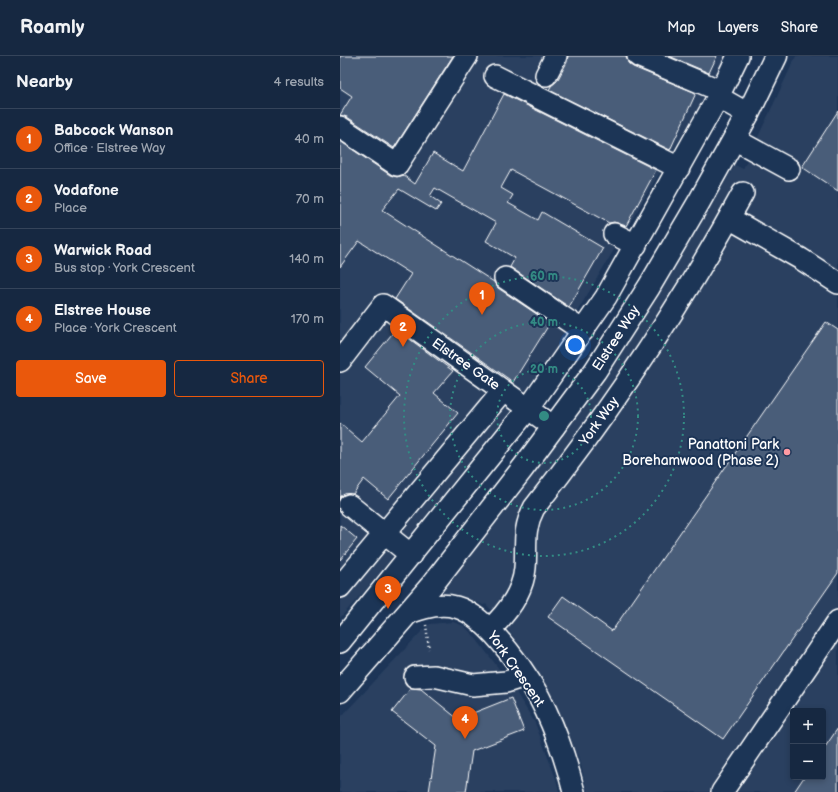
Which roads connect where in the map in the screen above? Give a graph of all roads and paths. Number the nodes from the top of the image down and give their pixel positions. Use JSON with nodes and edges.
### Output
{"nodes":[{"id":1,"x":467,"y":56,"type":"edge"},
{"id":2,"x":556,"y":56,"type":"edge"},
{"id":3,"x":638,"y":56,"type":"edge"},
{"id":4,"x":738,"y":56,"type":"edge"},
{"id":5,"x":776,"y":56,"type":"edge"},
{"id":6,"x":546,"y":75,"type":"dead end"},
{"id":7,"x":495,"y":76,"type":"dead end"},
{"id":8,"x":719,"y":94,"type":"junction"},
{"id":9,"x":748,"y":114,"type":"junction"},
{"id":10,"x":340,"y":127,"type":"edge"},
{"id":11,"x":734,"y":139,"type":"junction"},
{"id":12,"x":679,"y":168,"type":"junction"},
{"id":13,"x":789,"y":169,"type":"dead end"},
{"id":14,"x":743,"y":193,"type":"dead end"},
{"id":15,"x":729,"y":218,"type":"junction"},
{"id":16,"x":614,"y":234,"type":"dead end"},
{"id":17,"x":636,"y":245,"type":"junction"},
{"id":18,"x":835,"y":275,"type":"edge"},
{"id":19,"x":505,"y":278,"type":"dead end"},
{"id":20,"x":583,"y":331,"type":"junction"},
{"id":21,"x":340,"y":361,"type":"edge"},
{"id":22,"x":504,"y":391,"type":"junction"},
{"id":23,"x":528,"y":409,"type":"junction"},
{"id":24,"x":554,"y":427,"type":"junction"},
{"id":25,"x":349,"y":505,"type":"dead end"},
{"id":26,"x":385,"y":534,"type":"junction"},
{"id":27,"x":411,"y":555,"type":"junction"},
{"id":28,"x":340,"y":587,"type":"edge"},
{"id":29,"x":418,"y":610,"type":"junction"},
{"id":30,"x":838,"y":621,"type":"edge"},
{"id":31,"x":490,"y":629,"type":"junction"},
{"id":32,"x":341,"y":638,"type":"edge"},
{"id":33,"x":429,"y":649,"type":"dead end"},
{"id":34,"x":525,"y":676,"type":"junction"},
{"id":35,"x":415,"y":677,"type":"dead end"},
{"id":36,"x":340,"y":691,"type":"edge"},
{"id":37,"x":574,"y":792,"type":"edge"},
{"id":38,"x":722,"y":792,"type":"edge"}],
"edges":[{"from":1,"to":10,"type":"street"},
{"from":2,"to":6,"type":"street"},
{"from":3,"to":8,"type":"street"},
{"from":4,"to":8,"type":"street"},
{"from":5,"to":9,"type":"main road","name":"Elstree Way"},
{"from":7,"to":12,"type":"street"},
{"from":8,"to":9,"type":"street"},
{"from":8,"to":12,"type":"street"},
{"from":9,"to":11,"type":"main road","name":"Elstree Way"},
{"from":11,"to":13,"type":"street"},
{"from":11,"to":24,"type":"main road","name":"Elstree Way"},
{"from":12,"to":17,"type":"street"},
{"from":14,"to":15,"type":"street","name":"York Way"},
{"from":15,"to":18,"type":"street"},
{"from":15,"to":31,"type":"street","name":"York Way"},
{"from":16,"to":17,"type":"street"},
{"from":17,"to":20,"type":"street"},
{"from":19,"to":20,"type":"street"},
{"from":20,"to":23,"type":"street"},
{"from":21,"to":22,"type":"street","name":"Elstree Gate"},
{"from":22,"to":23,"type":"street","name":"Elstree Gate"},
{"from":22,"to":26,"type":"street"},
{"from":23,"to":24,"type":"street","name":"Elstree Gate"},
{"from":23,"to":27,"type":"street"},
{"from":24,"to":29,"type":"main road","name":"Elstree Way"},
{"from":25,"to":26,"type":"street"},
{"from":26,"to":27,"type":"street"},
{"from":26,"to":28,"type":"street"},
{"from":27,"to":32,"type":"street"},
{"from":29,"to":31,"type":"street","name":"York Crescent"},
{"from":29,"to":33,"type":"path"},
{"from":29,"to":36,"type":"main road","name":"Elstree Way"},
{"from":30,"to":38,"type":"street"},
{"from":31,"to":34,"type":"street","name":"York Crescent"},
{"from":34,"to":35,"type":"street"},
{"from":34,"to":37,"type":"street","name":"York Crescent"}]}
